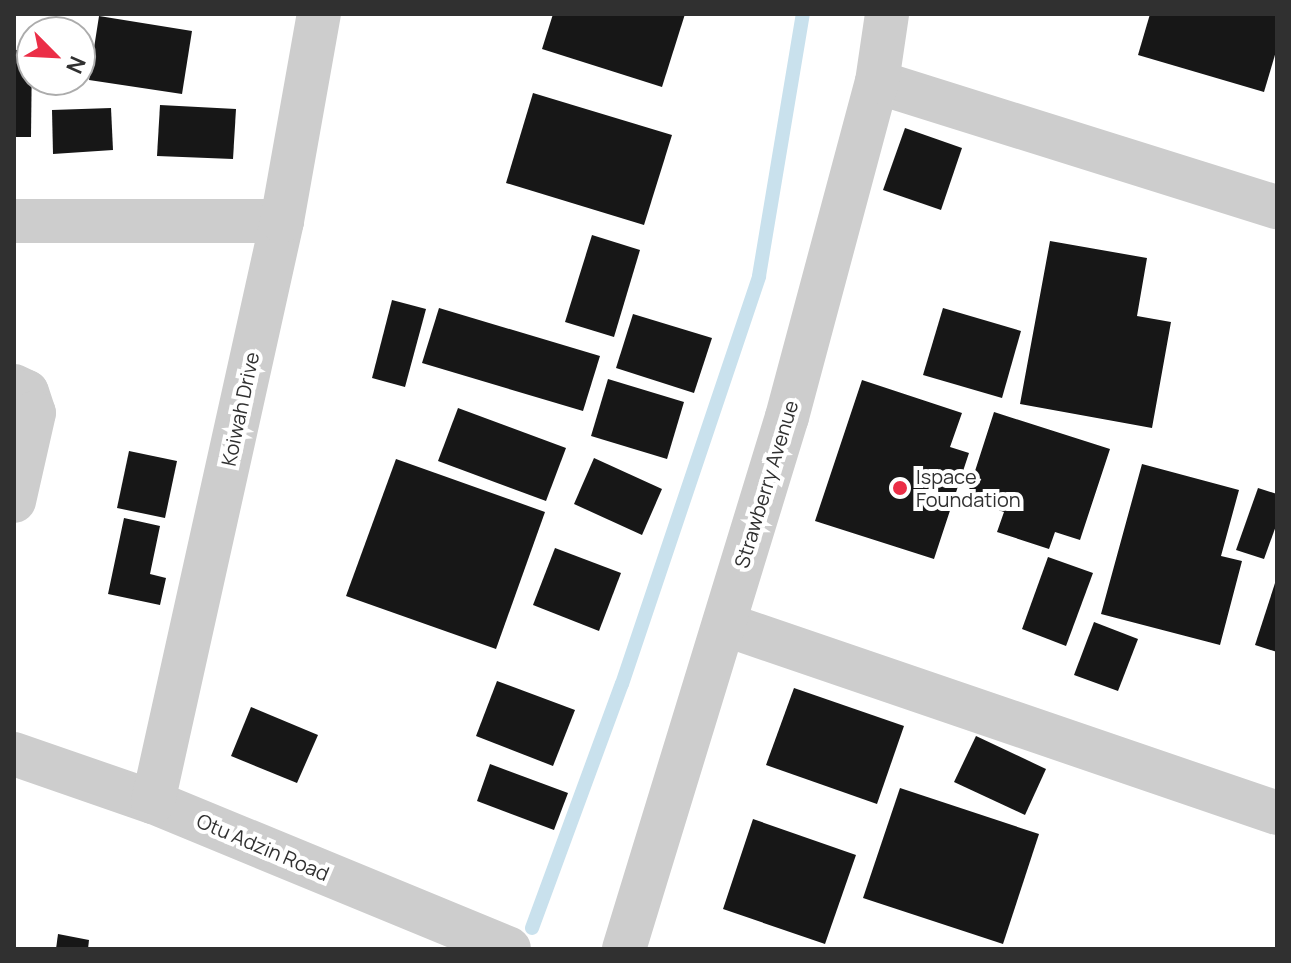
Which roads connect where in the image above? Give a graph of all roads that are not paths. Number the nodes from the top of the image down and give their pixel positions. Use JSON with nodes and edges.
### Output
{"nodes":[{"id":1,"x":319,"y":14,"type":"edge"},
{"id":2,"x":887,"y":14,"type":"edge"},
{"id":3,"x":877,"y":82,"type":"junction"},
{"id":4,"x":1277,"y":207,"type":"edge"},
{"id":5,"x":14,"y":221,"type":"edge"},
{"id":6,"x":282,"y":221,"type":"junction"},
{"id":7,"x":14,"y":386,"type":"edge"},
{"id":8,"x":14,"y":501,"type":"edge"},
{"id":9,"x":724,"y":624,"type":"junction"},
{"id":10,"x":14,"y":754,"type":"edge"},
{"id":11,"x":153,"y":802,"type":"junction"},
{"id":12,"x":1277,"y":813,"type":"edge"},
{"id":13,"x":509,"y":949,"type":"edge"},
{"id":14,"x":624,"y":949,"type":"edge"}],
"edges":[{"from":1,"to":6,"type":"street","name":"Koiwah Drive"},
{"from":2,"to":3,"type":"street","name":"Strawberry Avenue"},
{"from":3,"to":4,"type":"street"},
{"from":3,"to":9,"type":"street","name":"Strawberry Avenue"},
{"from":5,"to":6,"type":"street"},
{"from":6,"to":11,"type":"street","name":"Koiwah Drive"},
{"from":7,"to":8,"type":"street"},
{"from":9,"to":12,"type":"street"},
{"from":9,"to":14,"type":"street","name":"Strawberry Avenue"},
{"from":10,"to":11,"type":"street","name":"Otu Adzin Road"},
{"from":11,"to":13,"type":"street","name":"Otu Adzin Road"}]}
